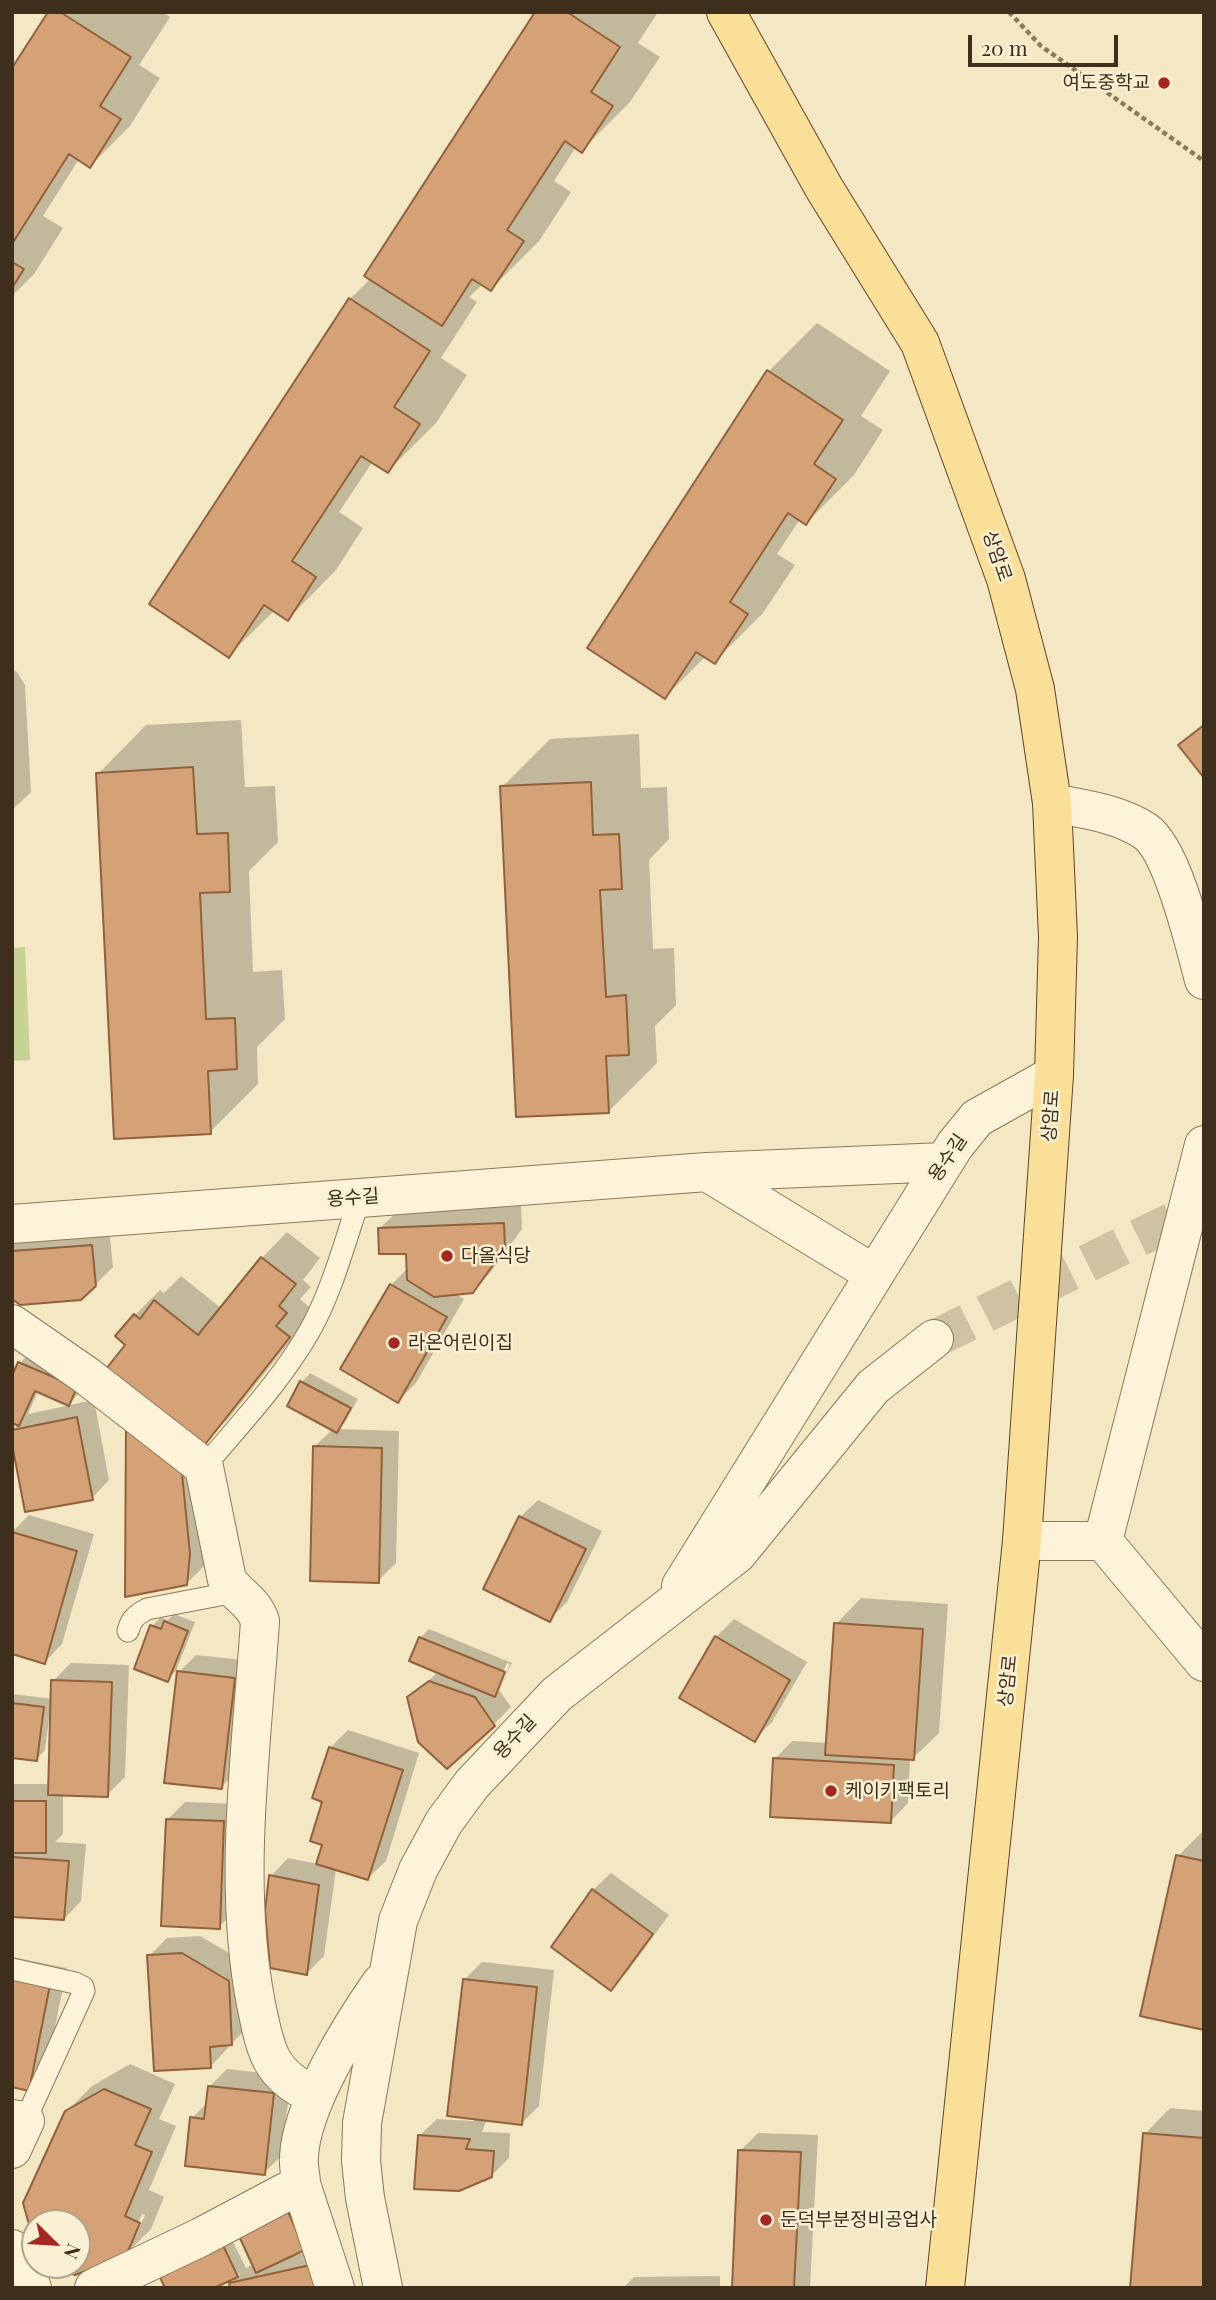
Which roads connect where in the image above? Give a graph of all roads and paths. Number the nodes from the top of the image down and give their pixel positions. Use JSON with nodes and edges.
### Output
{"nodes":[{"id":1,"x":726,"y":12,"type":"edge"},
{"id":2,"x":1009,"y":12,"type":"edge"},
{"id":3,"x":1204,"y":161,"type":"edge"},
{"id":4,"x":1052,"y":803,"type":"junction"},
{"id":5,"x":1204,"y":980,"type":"edge"},
{"id":6,"x":1054,"y":1075,"type":"junction"},
{"id":7,"x":1204,"y":1145,"type":"edge"},
{"id":8,"x":944,"y":1162,"type":"junction"},
{"id":9,"x":707,"y":1172,"type":"junction"},
{"id":10,"x":360,"y":1197,"type":"junction"},
{"id":11,"x":12,"y":1224,"type":"edge"},
{"id":12,"x":874,"y":1274,"type":"junction"},
{"id":13,"x":13,"y":1325,"type":"edge"},
{"id":14,"x":934,"y":1339,"type":"tunnel mouth"},
{"id":15,"x":825,"y":1353,"type":"junction"},
{"id":16,"x":873,"y":1387,"type":"junction"},
{"id":17,"x":204,"y":1466,"type":"junction"},
{"id":18,"x":1022,"y":1541,"type":"junction"},
{"id":19,"x":1103,"y":1541,"type":"junction"},
{"id":20,"x":235,"y":1592,"type":"junction"},
{"id":21,"x":667,"y":1609,"type":"junction"},
{"id":22,"x":128,"y":1631,"type":"dead end"},
{"id":23,"x":1204,"y":1662,"type":"edge"},
{"id":24,"x":12,"y":1969,"type":"edge"},
{"id":25,"x":388,"y":1973,"type":"junction"},
{"id":26,"x":315,"y":2098,"type":"junction"},
{"id":27,"x":17,"y":2129,"type":"edge"},
{"id":28,"x":301,"y":2184,"type":"junction"},
{"id":29,"x":12,"y":2249,"type":"edge"},
{"id":30,"x":32,"y":2288,"type":"edge"},
{"id":31,"x":94,"y":2288,"type":"edge"},
{"id":32,"x":335,"y":2288,"type":"edge"},
{"id":33,"x":383,"y":2288,"type":"edge"},
{"id":34,"x":945,"y":2288,"type":"edge"}],
"edges":[{"from":1,"to":4,"type":"main road","name":"상암로"},
{"from":2,"to":3,"type":"path"},
{"from":4,"to":5,"type":"street"},
{"from":4,"to":6,"type":"main road","name":"상암로"},
{"from":6,"to":8,"type":"street","name":"용수길"},
{"from":6,"to":18,"type":"main road","name":"상암로"},
{"from":7,"to":19,"type":"street"},
{"from":8,"to":9,"type":"street","name":"용수길"},
{"from":8,"to":12,"type":"street","name":"용수길"},
{"from":9,"to":10,"type":"street","name":"용수길"},
{"from":9,"to":12,"type":"street"},
{"from":10,"to":11,"type":"street","name":"용수길"},
{"from":10,"to":17,"type":"lane"},
{"from":12,"to":15,"type":"street","name":"용수길"},
{"from":13,"to":17,"type":"street"},
{"from":14,"to":16,"type":"street"},
{"from":15,"to":16,"type":"street"},
{"from":15,"to":21,"type":"street","name":"용수길"},
{"from":16,"to":21,"type":"street"},
{"from":17,"to":20,"type":"street"},
{"from":18,"to":19,"type":"street"},
{"from":18,"to":34,"type":"main road","name":"상암로"},
{"from":19,"to":23,"type":"street"},
{"from":20,"to":22,"type":"lane"},
{"from":20,"to":26,"type":"street"},
{"from":21,"to":25,"type":"street","name":"용수길"},
{"from":24,"to":27,"type":"lane"},
{"from":25,"to":26,"type":"street"},
{"from":25,"to":33,"type":"street","name":"용수길"},
{"from":26,"to":28,"type":"street"},
{"from":28,"to":31,"type":"street"},
{"from":28,"to":32,"type":"street"},
{"from":29,"to":30,"type":"street"}]}
